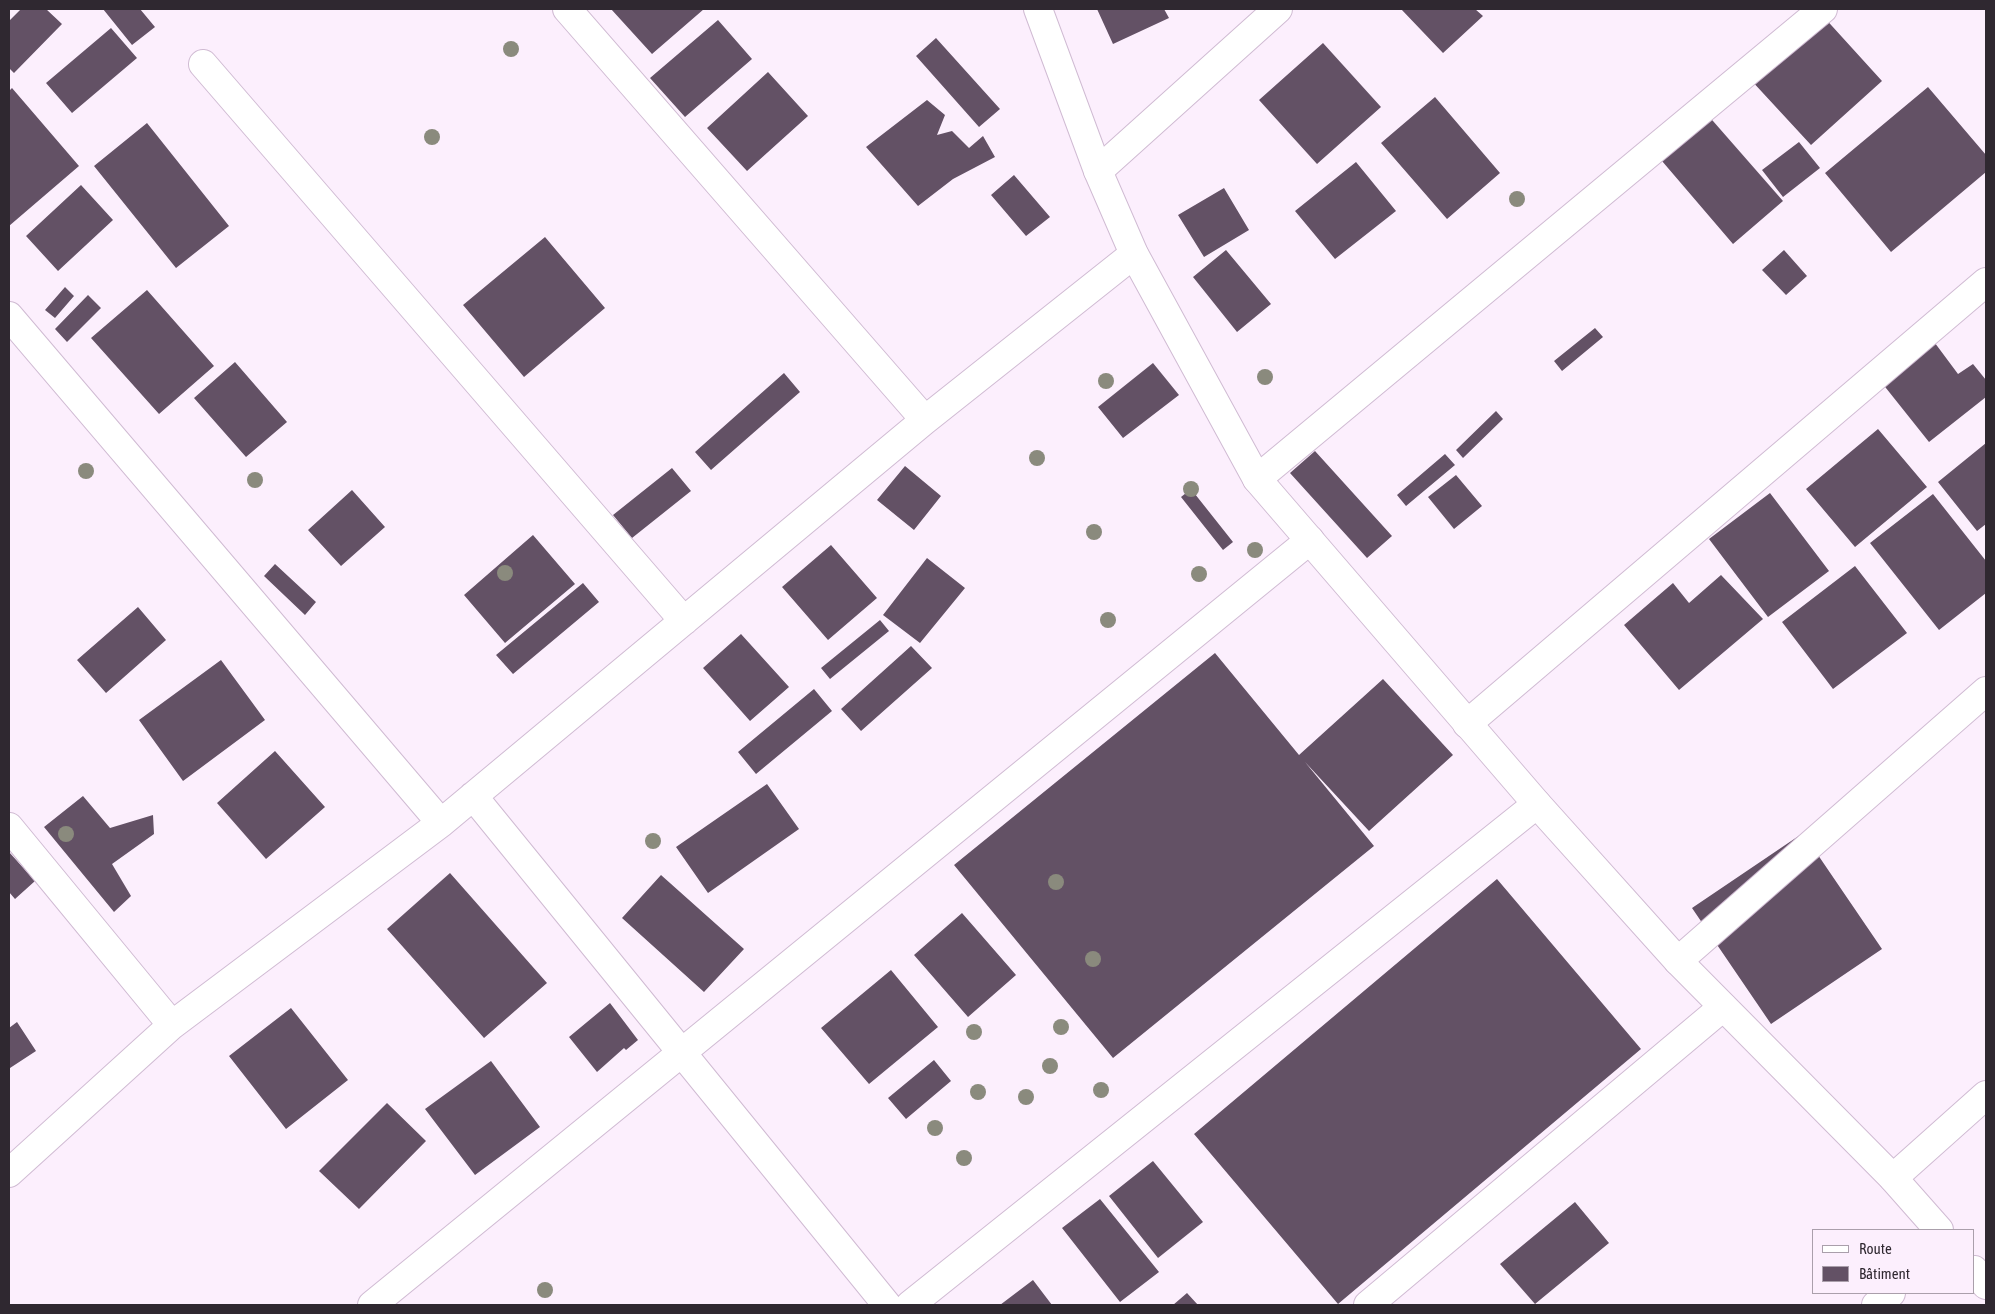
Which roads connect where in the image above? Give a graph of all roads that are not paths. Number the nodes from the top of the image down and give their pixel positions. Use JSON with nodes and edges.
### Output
{"nodes":[{"id":1,"x":567,"y":9,"type":"edge"},
{"id":2,"x":1038,"y":9,"type":"edge"},
{"id":3,"x":1278,"y":9,"type":"edge"},
{"id":4,"x":1823,"y":9,"type":"edge"},
{"id":5,"x":203,"y":64,"type":"dead end"},
{"id":6,"x":1098,"y":171,"type":"junction"},
{"id":7,"x":1134,"y":254,"type":"junction"},
{"id":8,"x":1986,"y":282,"type":"edge"},
{"id":9,"x":9,"y":316,"type":"edge"},
{"id":10,"x":926,"y":420,"type":"junction"},
{"id":11,"x":1257,"y":479,"type":"junction"},
{"id":12,"x":1310,"y":540,"type":"junction"},
{"id":13,"x":684,"y":621,"type":"junction"},
{"id":14,"x":1986,"y":690,"type":"edge"},
{"id":15,"x":1467,"y":724,"type":"junction"},
{"id":16,"x":473,"y":796,"type":"junction"},
{"id":17,"x":1537,"y":804,"type":"junction"},
{"id":18,"x":441,"y":823,"type":"junction"},
{"id":19,"x":9,"y":827,"type":"edge"},
{"id":20,"x":1678,"y":961,"type":"junction"},
{"id":21,"x":1723,"y":1007,"type":"junction"},
{"id":22,"x":172,"y":1025,"type":"junction"},
{"id":23,"x":681,"y":1053,"type":"junction"},
{"id":24,"x":1986,"y":1095,"type":"edge"},
{"id":25,"x":9,"y":1173,"type":"edge"},
{"id":26,"x":1893,"y":1178,"type":"junction"},
{"id":27,"x":1938,"y":1229,"type":"edge"},
{"id":28,"x":1975,"y":1271,"type":"edge"},
{"id":29,"x":1986,"y":1285,"type":"edge"},
{"id":30,"x":1890,"y":1294,"type":"edge"},
{"id":31,"x":372,"y":1305,"type":"edge"},
{"id":32,"x":887,"y":1305,"type":"edge"},
{"id":33,"x":910,"y":1305,"type":"edge"},
{"id":34,"x":1368,"y":1305,"type":"edge"},
{"id":35,"x":1876,"y":1305,"type":"edge"}],
"edges":[{"from":1,"to":10,"type":"street"},
{"from":2,"to":6,"type":"street"},
{"from":3,"to":6,"type":"street"},
{"from":4,"to":11,"type":"street"},
{"from":5,"to":13,"type":"street"},
{"from":6,"to":7,"type":"street"},
{"from":7,"to":10,"type":"street"},
{"from":7,"to":11,"type":"street"},
{"from":8,"to":15,"type":"street"},
{"from":9,"to":18,"type":"street"},
{"from":10,"to":13,"type":"street"},
{"from":11,"to":12,"type":"street"},
{"from":12,"to":15,"type":"street"},
{"from":12,"to":23,"type":"street"},
{"from":13,"to":16,"type":"street"},
{"from":14,"to":20,"type":"street"},
{"from":15,"to":17,"type":"street"},
{"from":16,"to":18,"type":"street"},
{"from":16,"to":23,"type":"street"},
{"from":17,"to":20,"type":"street"},
{"from":17,"to":33,"type":"street"},
{"from":18,"to":22,"type":"street"},
{"from":19,"to":22,"type":"street"},
{"from":20,"to":21,"type":"street"},
{"from":21,"to":26,"type":"street"},
{"from":21,"to":34,"type":"street"},
{"from":22,"to":25,"type":"street"},
{"from":23,"to":31,"type":"street"},
{"from":23,"to":32,"type":"street"},
{"from":24,"to":26,"type":"street"},
{"from":26,"to":27,"type":"street"},
{"from":28,"to":29,"type":"street"},
{"from":30,"to":35,"type":"street"}]}
